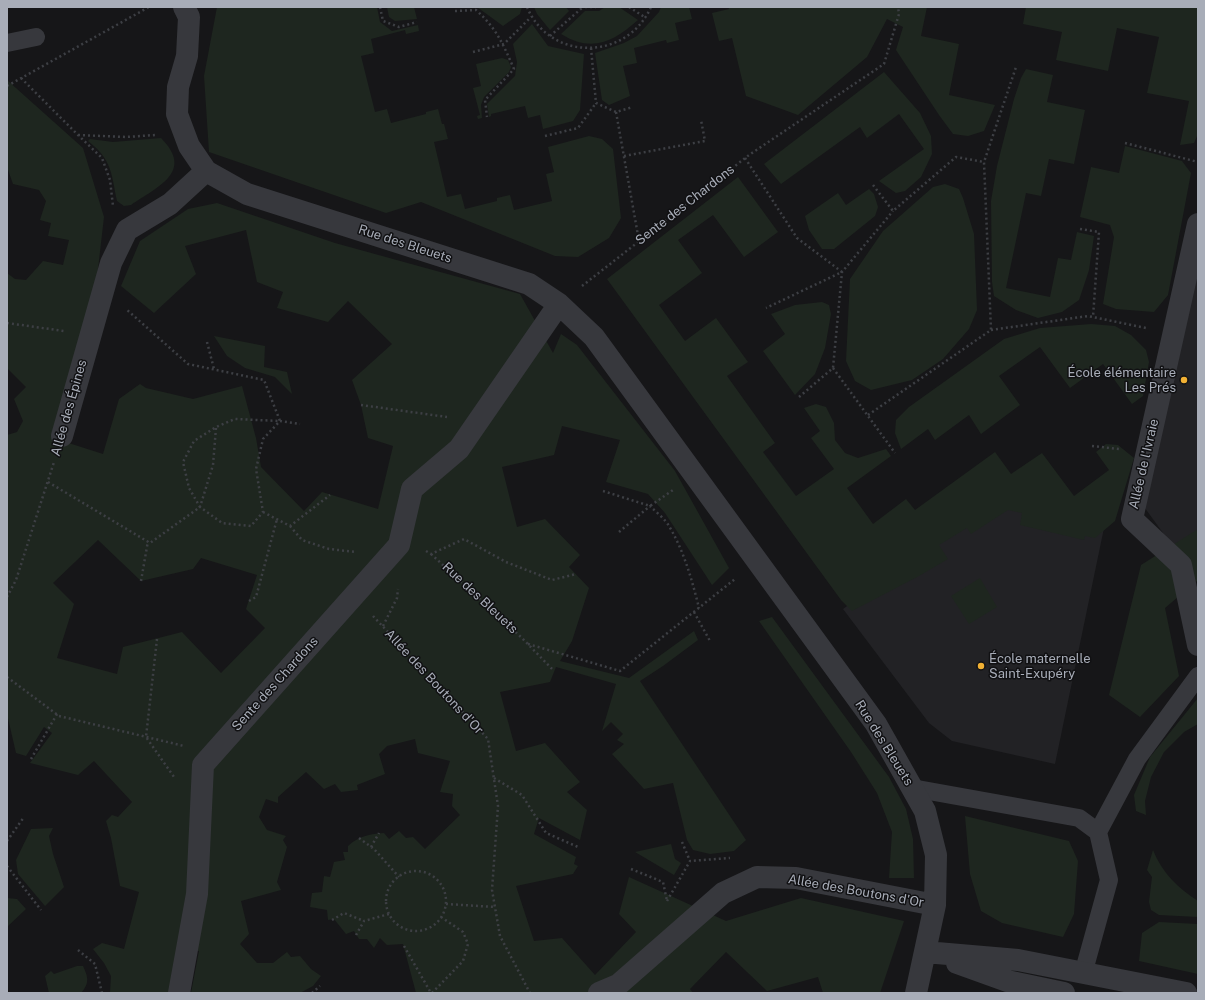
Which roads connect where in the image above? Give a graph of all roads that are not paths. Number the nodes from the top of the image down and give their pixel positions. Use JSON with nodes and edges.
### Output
{"nodes":[{"id":1,"x":184,"y":7,"type":"edge"},
{"id":2,"x":36,"y":38,"type":"dead end"},
{"id":3,"x":7,"y":43,"type":"edge"},
{"id":4,"x":206,"y":171,"type":"junction"},
{"id":5,"x":1198,"y":224,"type":"edge"},
{"id":6,"x":559,"y":304,"type":"junction"},
{"id":7,"x":62,"y":436,"type":"road end"},
{"id":8,"x":1198,"y":645,"type":"edge"},
{"id":9,"x":1198,"y":676,"type":"edge"},
{"id":10,"x":912,"y":788,"type":"junction"},
{"id":11,"x":1098,"y":832,"type":"junction"},
{"id":12,"x":935,"y":905,"type":"junction"},
{"id":13,"x":925,"y":952,"type":"junction"},
{"id":14,"x":1083,"y":974,"type":"junction"},
{"id":15,"x":179,"y":993,"type":"edge"},
{"id":16,"x":599,"y":993,"type":"edge"},
{"id":17,"x":916,"y":993,"type":"edge"},
{"id":18,"x":1064,"y":993,"type":"edge"},
{"id":19,"x":1186,"y":993,"type":"edge"}],
"edges":[{"from":1,"to":4,"type":"street","name":"Rue des Bleuets"},
{"from":2,"to":3,"type":"lane"},
{"from":4,"to":6,"type":"street","name":"Rue des Bleuets"},
{"from":4,"to":7,"type":"street","name":"Allée des Épines"},
{"from":5,"to":8,"type":"street","name":"Allée de l'Ivraie"},
{"from":6,"to":10,"type":"street","name":"Rue des Bleuets"},
{"from":6,"to":15,"type":"street","name":"Sente des Chardons"},
{"from":9,"to":11,"type":"lane"},
{"from":10,"to":11,"type":"lane"},
{"from":10,"to":12,"type":"street","name":"Rue des Bleuets"},
{"from":11,"to":14,"type":"lane"},
{"from":12,"to":13,"type":"street","name":"Rue des Bleuets"},
{"from":12,"to":16,"type":"street","name":"Allée des Boutons d'Or"},
{"from":13,"to":14,"type":"street"},
{"from":13,"to":17,"type":"street","name":"Rue des Bleuets"},
{"from":13,"to":18,"type":"street"},
{"from":14,"to":19,"type":"street"}]}
